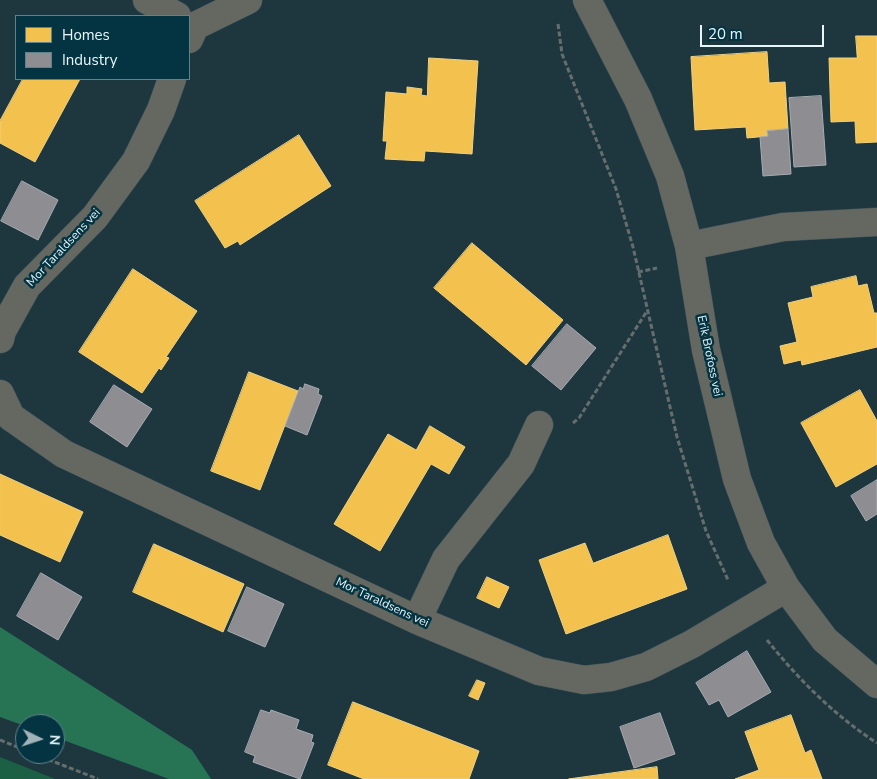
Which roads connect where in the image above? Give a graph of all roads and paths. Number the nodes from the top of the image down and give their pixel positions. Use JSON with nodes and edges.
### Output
{"nodes":[{"id":1,"x":147,"y":0,"type":"edge"},
{"id":2,"x":248,"y":0,"type":"edge"},
{"id":3,"x":587,"y":0,"type":"edge"},
{"id":4,"x":170,"y":15,"type":"edge"},
{"id":5,"x":190,"y":25,"type":"edge"},
{"id":6,"x":172,"y":80,"type":"edge"},
{"id":7,"x":877,"y":222,"type":"edge"},
{"id":8,"x":689,"y":246,"type":"junction"},
{"id":9,"x":647,"y":311,"type":"dead end"},
{"id":10,"x":0,"y":339,"type":"edge"},
{"id":11,"x":0,"y":394,"type":"edge"},
{"id":12,"x":572,"y":424,"type":"dead end"},
{"id":13,"x":539,"y":426,"type":"dead end"},
{"id":14,"x":786,"y":588,"type":"junction"},
{"id":15,"x":417,"y":620,"type":"junction"},
{"id":16,"x":877,"y":684,"type":"edge"},
{"id":17,"x":0,"y":740,"type":"edge"},
{"id":18,"x":15,"y":746,"type":"edge"},
{"id":19,"x":60,"y":764,"type":"edge"},
{"id":20,"x":98,"y":779,"type":"edge"}],
"edges":[{"from":1,"to":4,"type":"street"},
{"from":2,"to":5,"type":"street"},
{"from":3,"to":8,"type":"street","name":"Erik Brofoss vei"},
{"from":6,"to":10,"type":"street","name":"Mor Taraldsens vei"},
{"from":7,"to":8,"type":"street"},
{"from":8,"to":14,"type":"street","name":"Erik Brofoss vei"},
{"from":9,"to":12,"type":"path"},
{"from":11,"to":15,"type":"street","name":"Mor Taraldsens vei"},
{"from":13,"to":15,"type":"street"},
{"from":14,"to":15,"type":"street","name":"Mor Taraldsens vei"},
{"from":14,"to":16,"type":"street","name":"Erik Brofoss vei"},
{"from":17,"to":18,"type":"path"},
{"from":19,"to":20,"type":"path"}]}
